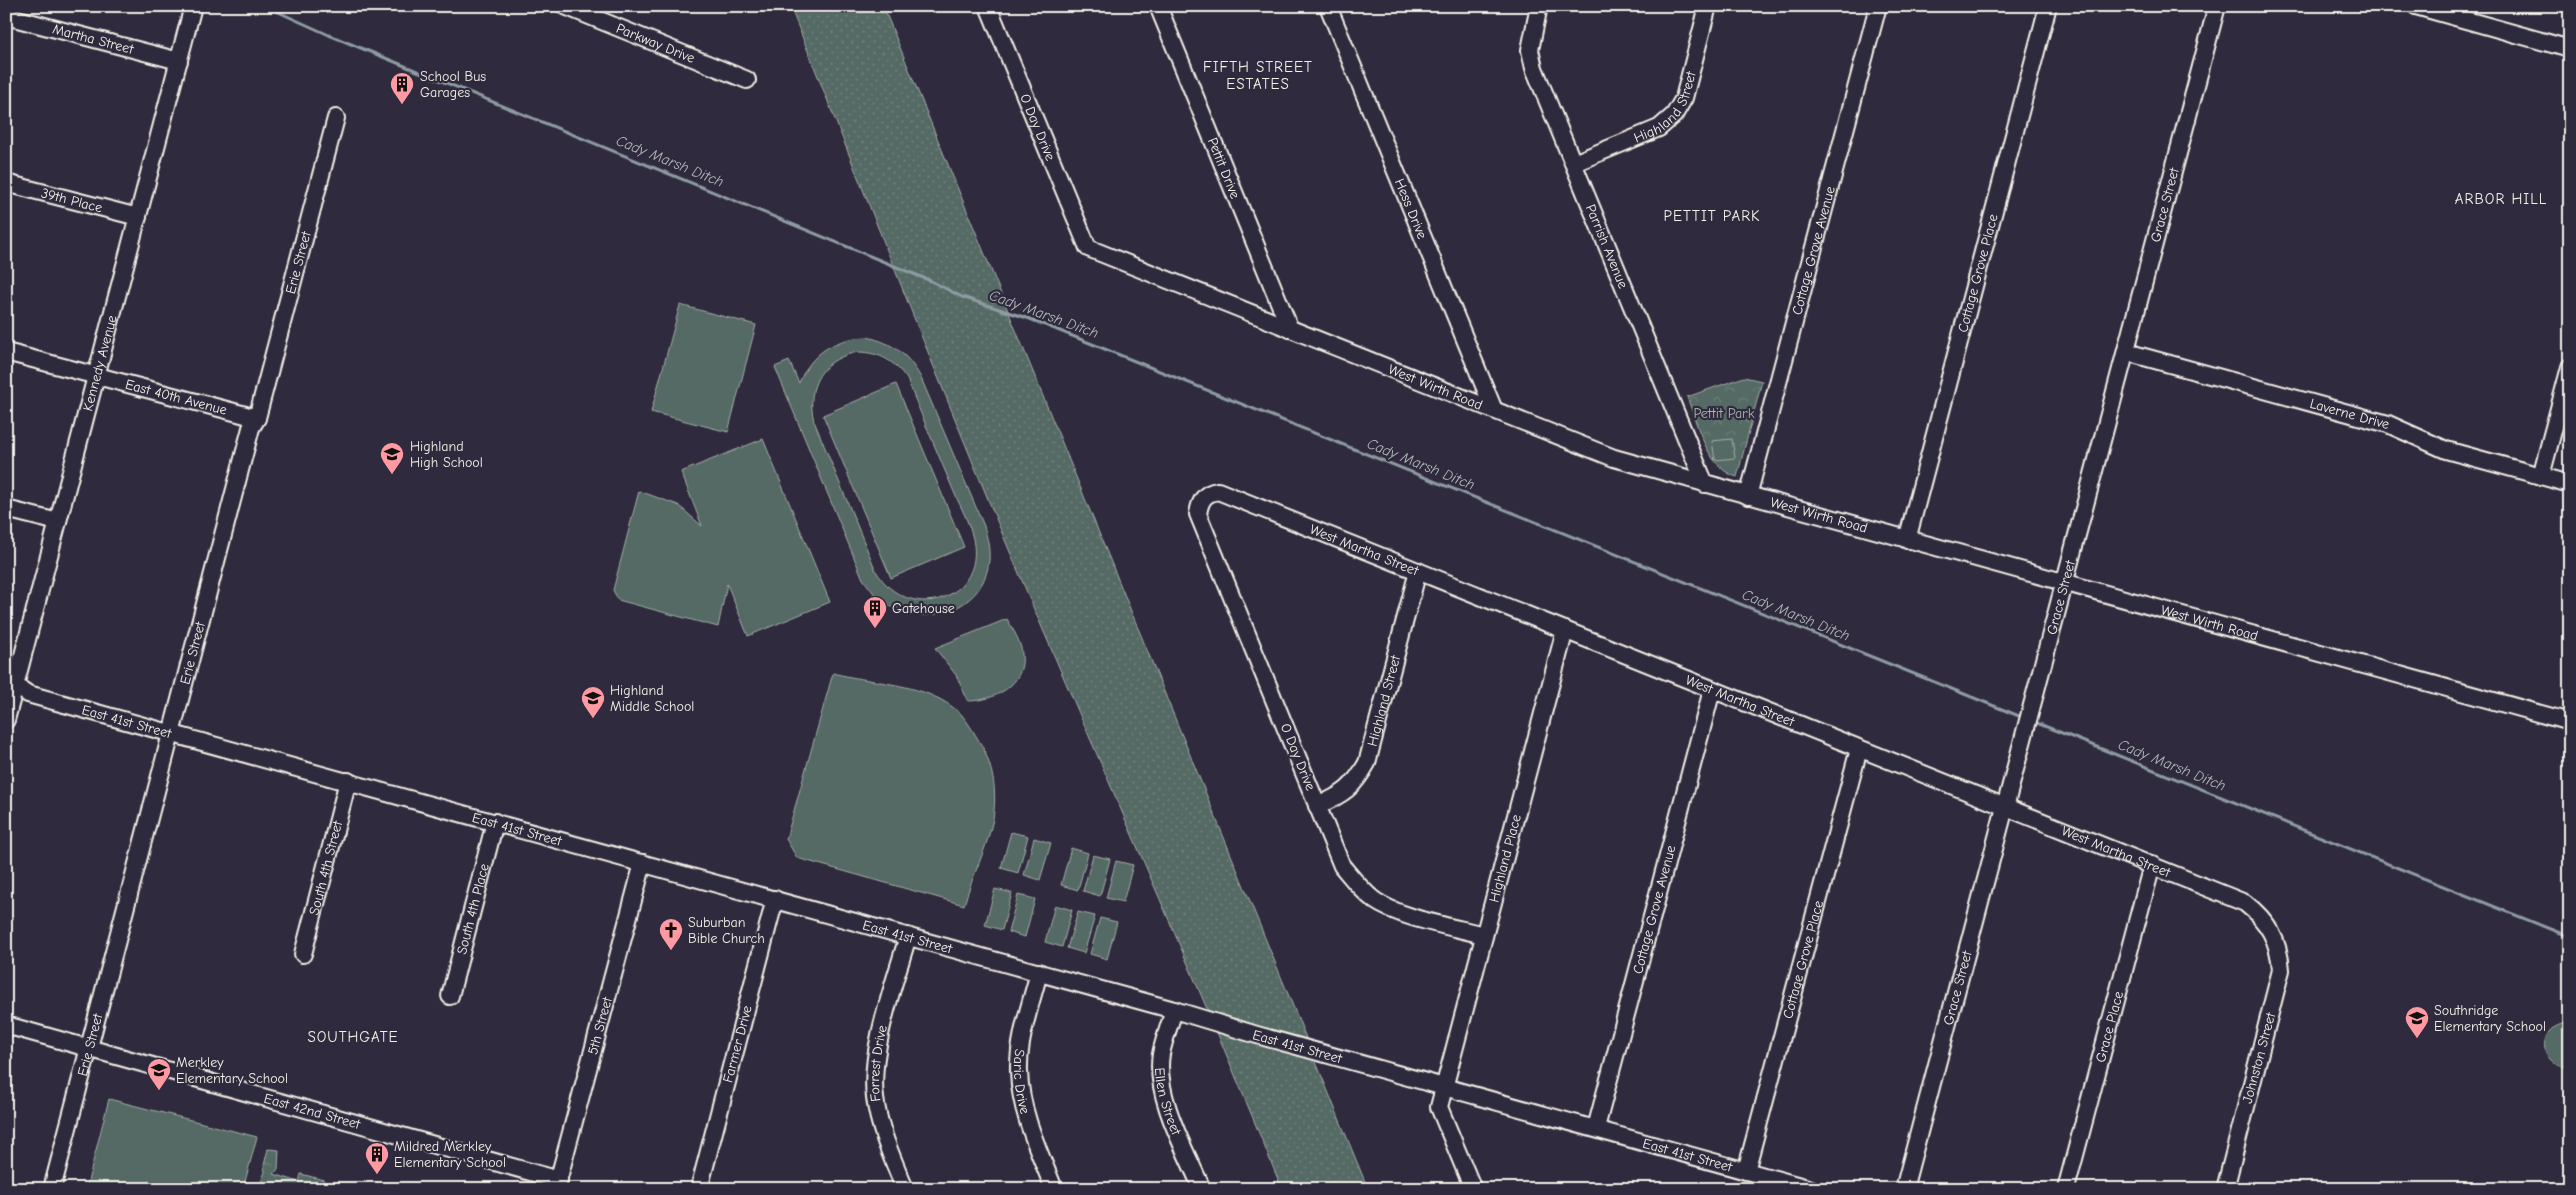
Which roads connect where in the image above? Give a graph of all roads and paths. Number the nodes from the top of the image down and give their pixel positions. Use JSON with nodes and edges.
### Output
{"nodes":[{"id":1,"x":193,"y":6,"type":"edge"},
{"id":2,"x":565,"y":6,"type":"edge"},
{"id":3,"x":988,"y":6,"type":"edge"},
{"id":4,"x":1158,"y":6,"type":"edge"},
{"id":5,"x":1328,"y":6,"type":"edge"},
{"id":6,"x":1539,"y":6,"type":"edge"},
{"id":7,"x":1708,"y":6,"type":"edge"},
{"id":8,"x":1878,"y":6,"type":"edge"},
{"id":9,"x":2048,"y":6,"type":"edge"},
{"id":10,"x":2217,"y":6,"type":"edge"},
{"id":11,"x":2416,"y":6,"type":"edge"},
{"id":12,"x":6,"y":16,"type":"edge"},
{"id":13,"x":2570,"y":48,"type":"edge"},
{"id":14,"x":179,"y":61,"type":"junction"},
{"id":15,"x":747,"y":80,"type":"dead end"},
{"id":16,"x":336,"y":118,"type":"dead end"},
{"id":17,"x":1574,"y":163,"type":"junction"},
{"id":18,"x":6,"y":183,"type":"edge"},
{"id":19,"x":138,"y":217,"type":"junction"},
{"id":20,"x":1088,"y":248,"type":"joint"},
{"id":21,"x":1290,"y":329,"type":"junction"},
{"id":22,"x":6,"y":352,"type":"edge"},
{"id":23,"x":2126,"y":352,"type":"junction"},
{"id":24,"x":2570,"y":367,"type":"edge"},
{"id":25,"x":97,"y":376,"type":"junction"},
{"id":26,"x":1494,"y":410,"type":"junction"},
{"id":27,"x":257,"y":418,"type":"junction"},
{"id":28,"x":2541,"y":476,"type":"junction"},
{"id":29,"x":1705,"y":484,"type":"junction"},
{"id":30,"x":2570,"y":484,"type":"edge"},
{"id":31,"x":1748,"y":496,"type":"junction"},
{"id":32,"x":1203,"y":498,"type":"joint"},
{"id":33,"x":6,"y":509,"type":"edge"},
{"id":34,"x":58,"y":522,"type":"junction"},
{"id":35,"x":1907,"y":540,"type":"junction"},
{"id":36,"x":1418,"y":571,"type":"junction"},
{"id":37,"x":2065,"y":583,"type":"junction"},
{"id":38,"x":1565,"y":630,"type":"junction"},
{"id":39,"x":11,"y":682,"type":"edge"},
{"id":40,"x":1712,"y":690,"type":"junction"},
{"id":41,"x":6,"y":720,"type":"edge"},
{"id":42,"x":2570,"y":722,"type":"edge"},
{"id":43,"x":172,"y":732,"type":"junction"},
{"id":44,"x":1859,"y":749,"type":"junction"},
{"id":45,"x":348,"y":781,"type":"junction"},
{"id":46,"x":1318,"y":806,"type":"junction"},
{"id":47,"x":2007,"y":806,"type":"junction"},
{"id":48,"x":495,"y":822,"type":"junction"},
{"id":49,"x":643,"y":863,"type":"junction"},
{"id":50,"x":2152,"y":865,"type":"junction"},
{"id":51,"x":775,"y":899,"type":"junction"},
{"id":52,"x":2270,"y":928,"type":"joint"},
{"id":53,"x":1484,"y":935,"type":"junction"},
{"id":54,"x":908,"y":936,"type":"junction"},
{"id":55,"x":303,"y":954,"type":"dead end"},
{"id":56,"x":1039,"y":972,"type":"junction"},
{"id":57,"x":450,"y":996,"type":"dead end"},
{"id":58,"x":1174,"y":1010,"type":"junction"},
{"id":59,"x":6,"y":1025,"type":"edge"},
{"id":60,"x":89,"y":1049,"type":"junction"},
{"id":61,"x":1444,"y":1086,"type":"junction"},
{"id":62,"x":1596,"y":1128,"type":"junction"},
{"id":63,"x":1746,"y":1171,"type":"junction"},
{"id":64,"x":557,"y":1184,"type":"edge"},
{"id":65,"x":52,"y":1189,"type":"edge"},
{"id":66,"x":698,"y":1189,"type":"edge"},
{"id":67,"x":905,"y":1189,"type":"edge"},
{"id":68,"x":1054,"y":1189,"type":"edge"},
{"id":69,"x":1202,"y":1189,"type":"edge"},
{"id":70,"x":1473,"y":1189,"type":"edge"},
{"id":71,"x":1811,"y":1189,"type":"edge"},
{"id":72,"x":1904,"y":1189,"type":"edge"},
{"id":73,"x":2066,"y":1189,"type":"edge"},
{"id":74,"x":2225,"y":1189,"type":"edge"}],
"edges":[{"from":1,"to":14,"type":"street","name":"Kennedy Avenue"},
{"from":2,"to":15,"type":"street","name":"Parkway Drive"},
{"from":3,"to":20,"type":"street","name":"O Day Drive"},
{"from":4,"to":21,"type":"street","name":"Pettit Drive"},
{"from":5,"to":26,"type":"street","name":"Hess Drive"},
{"from":6,"to":17,"type":"street","name":"Parrish Avenue"},
{"from":7,"to":17,"type":"street","name":"Highland Street"},
{"from":8,"to":31,"type":"street","name":"Cottage Grove Avenue"},
{"from":9,"to":35,"type":"street","name":"Cottage Grove Place"},
{"from":10,"to":23,"type":"street","name":"Grace Street"},
{"from":11,"to":13,"type":"street"},
{"from":12,"to":14,"type":"street","name":"Martha Street"},
{"from":14,"to":19,"type":"street","name":"Kennedy Avenue"},
{"from":16,"to":27,"type":"street","name":"Erie Street"},
{"from":17,"to":29,"type":"street","name":"Parrish Avenue"},
{"from":18,"to":19,"type":"street","name":"39th Place"},
{"from":19,"to":25,"type":"street","name":"Kennedy Avenue"},
{"from":20,"to":21,"type":"street","name":"West Wirth Road"},
{"from":21,"to":26,"type":"street","name":"West Wirth Road"},
{"from":22,"to":25,"type":"street","name":"East 40th Avenue"},
{"from":23,"to":28,"type":"street","name":"Laverne Drive"},
{"from":23,"to":37,"type":"street","name":"Grace Street"},
{"from":24,"to":28,"type":"street"},
{"from":25,"to":27,"type":"street","name":"East 40th Avenue"},
{"from":25,"to":34,"type":"street","name":"Kennedy Avenue"},
{"from":26,"to":29,"type":"street","name":"West Wirth Road"},
{"from":27,"to":43,"type":"street","name":"Erie Street"},
{"from":28,"to":30,"type":"street","name":"Laverne Drive"},
{"from":29,"to":31,"type":"street","name":"West Wirth Road"},
{"from":31,"to":35,"type":"street","name":"West Wirth Road"},
{"from":32,"to":36,"type":"street","name":"West Martha Street"},
{"from":32,"to":46,"type":"street","name":"O Day Drive"},
{"from":33,"to":34,"type":"street"},
{"from":34,"to":39,"type":"street","name":"Kennedy Avenue"},
{"from":35,"to":37,"type":"street","name":"West Wirth Road"},
{"from":36,"to":38,"type":"street","name":"West Martha Street"},
{"from":36,"to":46,"type":"street","name":"Highland Street"},
{"from":37,"to":42,"type":"street","name":"West Wirth Road"},
{"from":37,"to":47,"type":"street","name":"Grace Street"},
{"from":38,"to":40,"type":"street","name":"West Martha Street"},
{"from":38,"to":53,"type":"street","name":"Highland Place"},
{"from":39,"to":41,"type":"street","name":"Kennedy Avenue"},
{"from":39,"to":43,"type":"street","name":"East 41st Street"},
{"from":40,"to":44,"type":"street","name":"West Martha Street"},
{"from":40,"to":62,"type":"street","name":"Cottage Grove Avenue"},
{"from":43,"to":45,"type":"street","name":"East 41st Street"},
{"from":43,"to":60,"type":"street","name":"Erie Street"},
{"from":44,"to":47,"type":"street","name":"West Martha Street"},
{"from":44,"to":63,"type":"street","name":"Cottage Grove Place"},
{"from":45,"to":48,"type":"street","name":"East 41st Street"},
{"from":45,"to":55,"type":"street","name":"South 4th Street"},
{"from":46,"to":53,"type":"street","name":"O Day Drive"},
{"from":47,"to":50,"type":"street","name":"West Martha Street"},
{"from":47,"to":72,"type":"street","name":"Grace Street"},
{"from":48,"to":49,"type":"street","name":"East 41st Street"},
{"from":48,"to":57,"type":"street","name":"South 4th Place"},
{"from":49,"to":51,"type":"street","name":"East 41st Street"},
{"from":49,"to":64,"type":"street","name":"5th Street"},
{"from":50,"to":52,"type":"street","name":"West Martha Street"},
{"from":50,"to":73,"type":"street","name":"Grace Place"},
{"from":51,"to":54,"type":"street","name":"East 41st Street"},
{"from":51,"to":66,"type":"street","name":"Farmer Drive"},
{"from":52,"to":74,"type":"street","name":"Johnston Street"},
{"from":53,"to":61,"type":"street","name":"Highland Place"},
{"from":54,"to":56,"type":"street","name":"East 41st Street"},
{"from":54,"to":67,"type":"street","name":"Forrest Drive"},
{"from":56,"to":58,"type":"street","name":"East 41st Street"},
{"from":56,"to":68,"type":"street","name":"Saric Drive"},
{"from":58,"to":61,"type":"street","name":"East 41st Street"},
{"from":58,"to":69,"type":"street","name":"Ellen Street"},
{"from":59,"to":60,"type":"street","name":"East 42nd Street"},
{"from":60,"to":64,"type":"street","name":"East 42nd Street"},
{"from":60,"to":65,"type":"street","name":"Erie Street"},
{"from":61,"to":62,"type":"street","name":"East 41st Street"},
{"from":61,"to":70,"type":"street"},
{"from":62,"to":63,"type":"street","name":"East 41st Street"},
{"from":63,"to":71,"type":"street","name":"East 41st Street"}]}
